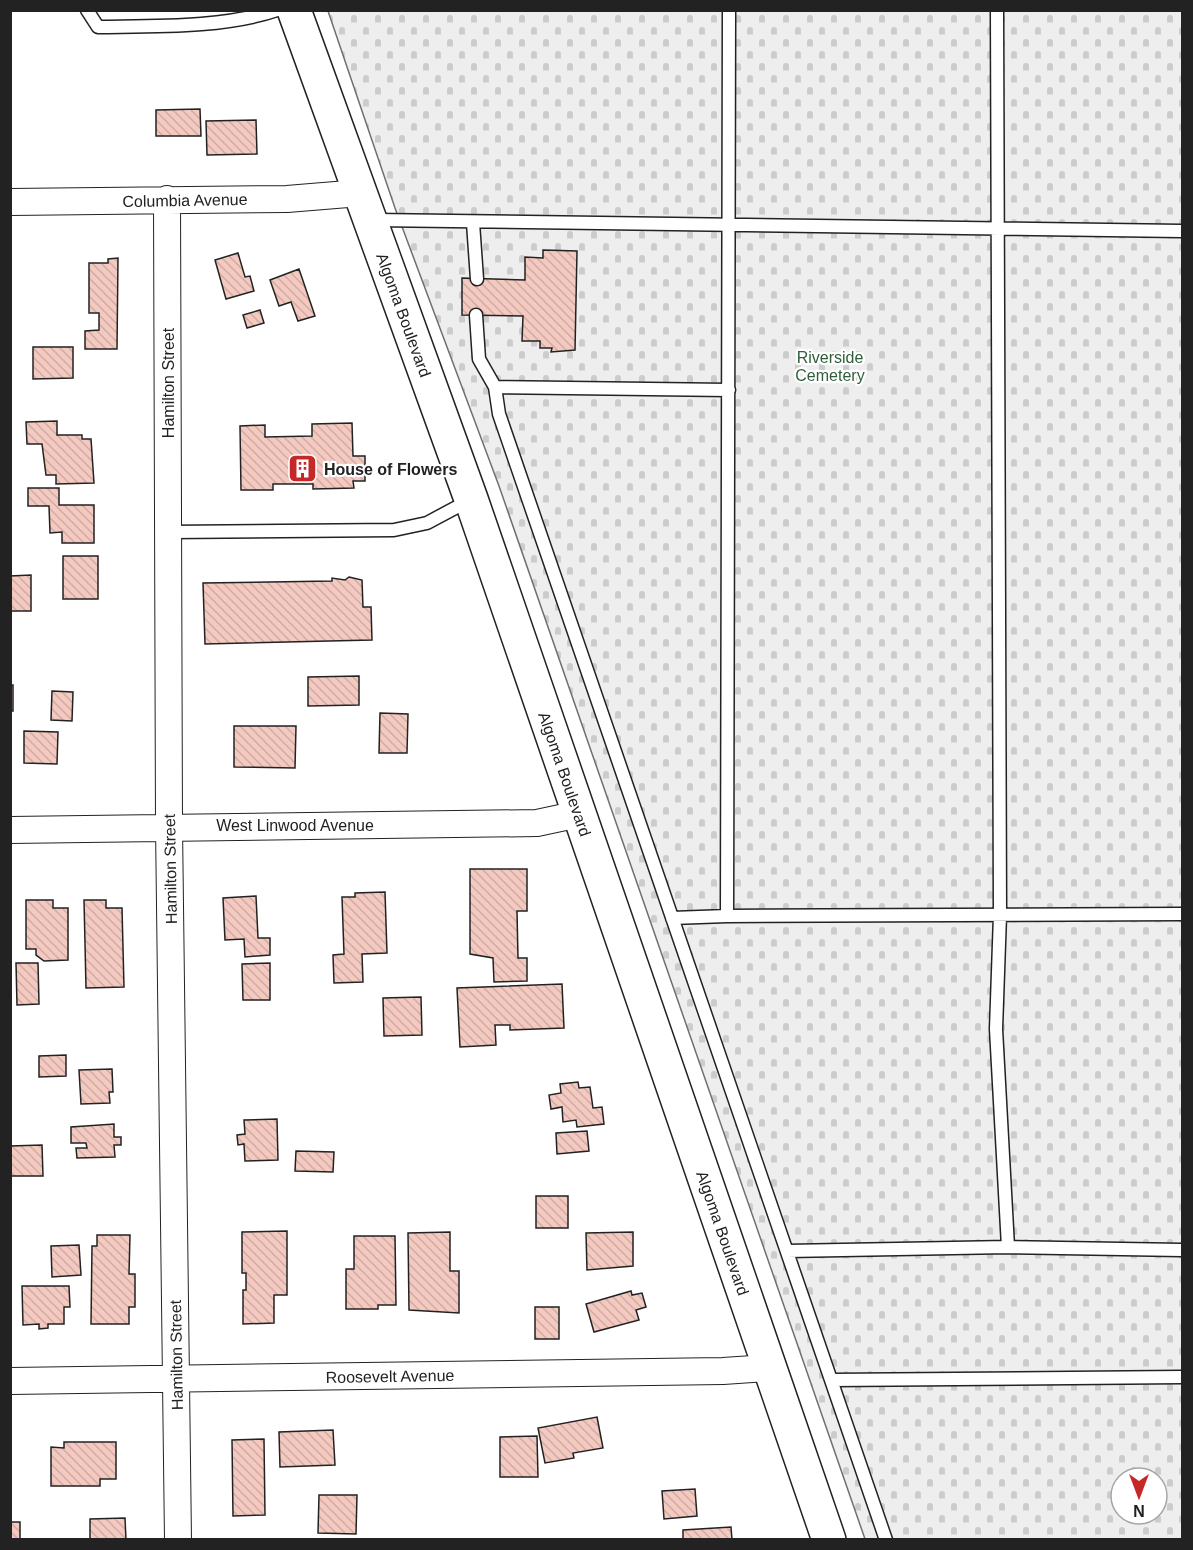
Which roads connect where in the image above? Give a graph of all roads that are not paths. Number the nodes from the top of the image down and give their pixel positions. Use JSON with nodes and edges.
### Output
{"nodes":[{"id":1,"x":87,"y":10,"type":"edge"},
{"id":2,"x":277,"y":10,"type":"edge"},
{"id":3,"x":294,"y":10,"type":"edge"},
{"id":4,"x":729,"y":10,"type":"edge"},
{"id":5,"x":998,"y":10,"type":"edge"},
{"id":6,"x":167,"y":199,"type":"junction"},
{"id":7,"x":10,"y":202,"type":"edge"},
{"id":8,"x":365,"y":206,"type":"junction"},
{"id":9,"x":473,"y":223,"type":"junction"},
{"id":10,"x":730,"y":226,"type":"junction"},
{"id":11,"x":997,"y":227,"type":"junction"},
{"id":12,"x":1182,"y":231,"type":"edge"},
{"id":13,"x":477,"y":279,"type":"dead end"},
{"id":14,"x":476,"y":315,"type":"dead end"},
{"id":15,"x":495,"y":387,"type":"junction"},
{"id":16,"x":729,"y":390,"type":"junction"},
{"id":17,"x":471,"y":499,"type":"junction"},
{"id":18,"x":169,"y":532,"type":"junction"},
{"id":19,"x":579,"y":814,"type":"junction"},
{"id":20,"x":169,"y":825,"type":"junction"},
{"id":21,"x":10,"y":830,"type":"edge"},
{"id":22,"x":1182,"y":914,"type":"edge"},
{"id":23,"x":1000,"y":915,"type":"junction"},
{"id":24,"x":727,"y":916,"type":"junction"},
{"id":25,"x":672,"y":918,"type":"junction"},
{"id":26,"x":1008,"y":1247,"type":"junction"},
{"id":27,"x":1182,"y":1250,"type":"edge"},
{"id":28,"x":787,"y":1251,"type":"junction"},
{"id":29,"x":769,"y":1368,"type":"junction"},
{"id":30,"x":1182,"y":1377,"type":"edge"},
{"id":31,"x":176,"y":1379,"type":"junction"},
{"id":32,"x":831,"y":1380,"type":"junction"},
{"id":33,"x":10,"y":1381,"type":"edge"},
{"id":34,"x":178,"y":1539,"type":"edge"},
{"id":35,"x":829,"y":1539,"type":"edge"},
{"id":36,"x":886,"y":1539,"type":"edge"}],
"edges":[{"from":1,"to":2,"type":"lane"},
{"from":3,"to":8,"type":"main road","name":"Algoma Boulevard"},
{"from":4,"to":10,"type":"lane"},
{"from":5,"to":11,"type":"lane"},
{"from":6,"to":7,"type":"street","name":"Columbia Avenue"},
{"from":6,"to":8,"type":"street","name":"Columbia Avenue"},
{"from":6,"to":18,"type":"street","name":"Hamilton Street"},
{"from":8,"to":9,"type":"lane"},
{"from":8,"to":17,"type":"main road","name":"Algoma Boulevard"},
{"from":9,"to":10,"type":"lane"},
{"from":9,"to":13,"type":"lane"},
{"from":10,"to":11,"type":"lane"},
{"from":10,"to":16,"type":"lane"},
{"from":11,"to":12,"type":"lane"},
{"from":11,"to":23,"type":"lane"},
{"from":14,"to":15,"type":"lane"},
{"from":15,"to":16,"type":"lane"},
{"from":15,"to":25,"type":"lane"},
{"from":16,"to":24,"type":"lane"},
{"from":17,"to":18,"type":"lane"},
{"from":17,"to":19,"type":"main road","name":"Algoma Boulevard"},
{"from":18,"to":20,"type":"street","name":"Hamilton Street"},
{"from":19,"to":20,"type":"street","name":"West Linwood Avenue"},
{"from":19,"to":29,"type":"main road","name":"Algoma Boulevard"},
{"from":20,"to":21,"type":"street","name":"West Linwood Avenue"},
{"from":20,"to":31,"type":"street","name":"Hamilton Street"},
{"from":22,"to":23,"type":"lane"},
{"from":23,"to":24,"type":"lane"},
{"from":23,"to":26,"type":"lane"},
{"from":24,"to":25,"type":"lane"},
{"from":25,"to":28,"type":"lane"},
{"from":26,"to":27,"type":"lane"},
{"from":26,"to":28,"type":"lane"},
{"from":28,"to":32,"type":"lane"},
{"from":29,"to":31,"type":"street","name":"Roosevelt Avenue"},
{"from":29,"to":35,"type":"main road","name":"Algoma Boulevard"},
{"from":30,"to":32,"type":"lane"},
{"from":31,"to":33,"type":"street","name":"Roosevelt Avenue"},
{"from":31,"to":34,"type":"street","name":"Hamilton Street"},
{"from":32,"to":36,"type":"lane"}]}
